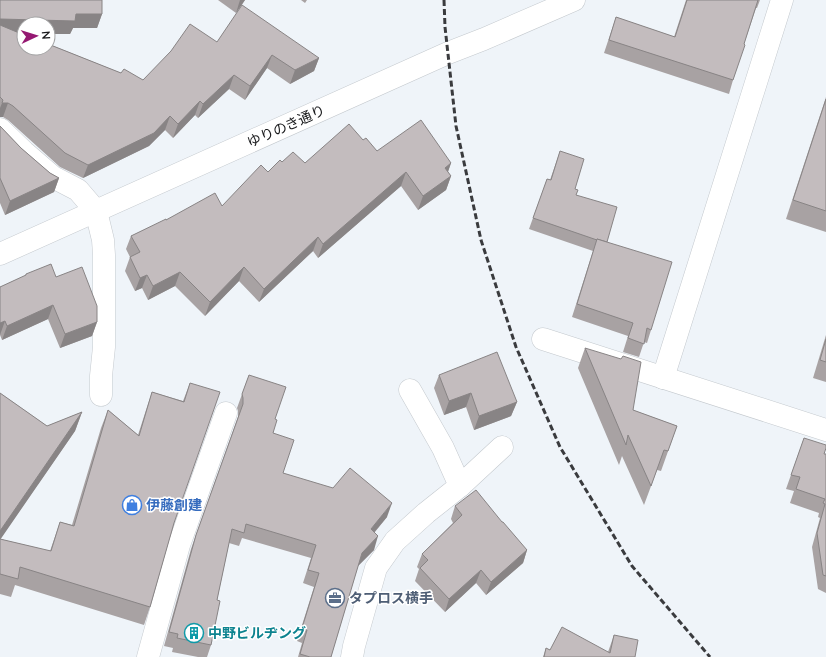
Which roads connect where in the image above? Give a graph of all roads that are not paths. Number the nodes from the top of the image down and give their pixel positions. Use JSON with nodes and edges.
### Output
{"nodes":[{"id":1,"x":574,"y":0,"type":"edge"},
{"id":2,"x":782,"y":0,"type":"edge"},
{"id":3,"x":0,"y":129,"type":"edge"},
{"id":4,"x":96,"y":211,"type":"junction"},
{"id":5,"x":0,"y":254,"type":"edge"},
{"id":6,"x":543,"y":339,"type":"dead end"},
{"id":7,"x":663,"y":378,"type":"junction"},
{"id":8,"x":410,"y":390,"type":"dead end"},
{"id":9,"x":101,"y":396,"type":"dead end"},
{"id":10,"x":226,"y":413,"type":"dead end"},
{"id":11,"x":826,"y":430,"type":"edge"},
{"id":12,"x":502,"y":447,"type":"dead end"},
{"id":13,"x":460,"y":486,"type":"junction"},
{"id":14,"x":148,"y":657,"type":"edge"},
{"id":15,"x":352,"y":657,"type":"edge"}],
"edges":[{"from":1,"to":4,"type":"street","name":"ゆりのき通り"},
{"from":2,"to":7,"type":"street"},
{"from":3,"to":4,"type":"street"},
{"from":4,"to":5,"type":"street","name":"ゆりのき通り"},
{"from":4,"to":9,"type":"street"},
{"from":6,"to":7,"type":"street"},
{"from":7,"to":11,"type":"street"},
{"from":8,"to":13,"type":"street"},
{"from":10,"to":14,"type":"street"},
{"from":12,"to":13,"type":"street"},
{"from":13,"to":15,"type":"street"}]}
